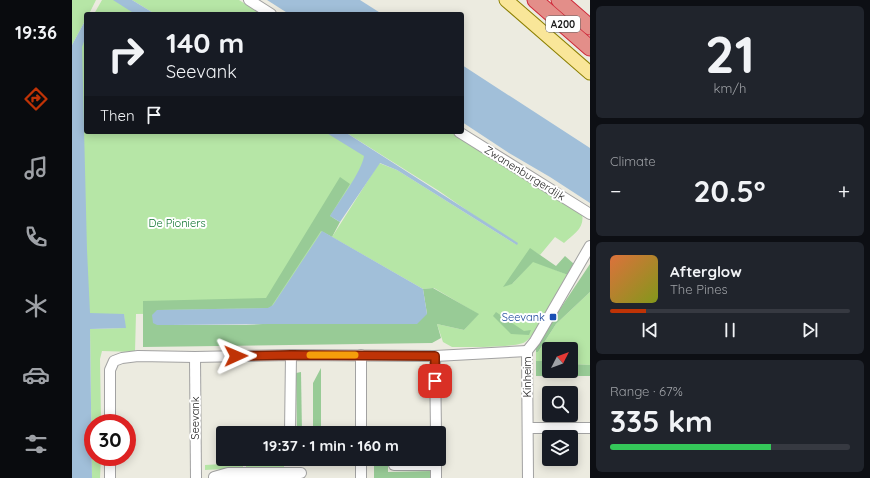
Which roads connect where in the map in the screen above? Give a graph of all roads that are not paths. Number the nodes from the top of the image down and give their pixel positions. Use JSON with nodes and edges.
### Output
{"nodes":[{"id":1,"x":249,"y":0,"type":"edge"},
{"id":2,"x":506,"y":0,"type":"edge"},
{"id":3,"x":535,"y":0,"type":"edge"},
{"id":4,"x":559,"y":0,"type":"edge"},
{"id":5,"x":268,"y":12,"type":"edge"},
{"id":6,"x":590,"y":27,"type":"edge"},
{"id":7,"x":590,"y":48,"type":"edge"},
{"id":8,"x":590,"y":74,"type":"edge"},
{"id":9,"x":462,"y":134,"type":"edge"},
{"id":10,"x":590,"y":214,"type":"edge"},
{"id":11,"x":590,"y":246,"type":"edge"},
{"id":12,"x":527,"y":351,"type":"junction"},
{"id":13,"x":291,"y":355,"type":"junction"},
{"id":14,"x":361,"y":356,"type":"junction"},
{"id":15,"x":435,"y":356,"type":"junction"},
{"id":16,"x":195,"y":357,"type":"junction"},
{"id":17,"x":110,"y":414,"type":"edge"},
{"id":18,"x":290,"y":426,"type":"edge"},
{"id":19,"x":361,"y":426,"type":"edge"},
{"id":20,"x":436,"y":426,"type":"edge"},
{"id":21,"x":528,"y":428,"type":"junction"},
{"id":22,"x":590,"y":428,"type":"edge"},
{"id":23,"x":110,"y":466,"type":"edge"},
{"id":24,"x":361,"y":466,"type":"edge"},
{"id":25,"x":436,"y":466,"type":"edge"},
{"id":26,"x":301,"y":473,"type":"dead end"},
{"id":27,"x":110,"y":478,"type":"edge"},
{"id":28,"x":196,"y":478,"type":"edge"},
{"id":29,"x":202,"y":478,"type":"edge"},
{"id":30,"x":214,"y":478,"type":"edge"},
{"id":31,"x":361,"y":478,"type":"edge"},
{"id":32,"x":436,"y":478,"type":"edge"},
{"id":33,"x":528,"y":478,"type":"edge"}],
"edges":[{"from":1,"to":5,"type":"street"},
{"from":2,"to":8,"type":"main road"},
{"from":3,"to":7,"type":"highway","number":"A200"},
{"from":4,"to":6,"type":"highway","number":"A200"},
{"from":9,"to":10,"type":"street","name":"Zwanenburgerdijk"},
{"from":11,"to":12,"type":"street","name":"Kinheim"},
{"from":12,"to":15,"type":"street"},
{"from":12,"to":21,"type":"street","name":"Kinheim"},
{"from":13,"to":14,"type":"street"},
{"from":13,"to":16,"type":"street"},
{"from":13,"to":18,"type":"street"},
{"from":14,"to":15,"type":"street"},
{"from":14,"to":19,"type":"street"},
{"from":15,"to":20,"type":"street"},
{"from":16,"to":17,"type":"street"},
{"from":16,"to":28,"type":"street","name":"Seevank"},
{"from":21,"to":22,"type":"street"},
{"from":21,"to":33,"type":"street","name":"Kinheim"},
{"from":23,"to":27,"type":"street"},
{"from":24,"to":31,"type":"street"},
{"from":25,"to":32,"type":"street"},
{"from":26,"to":30,"type":"street"},
{"from":29,"to":30,"type":"street"}]}
